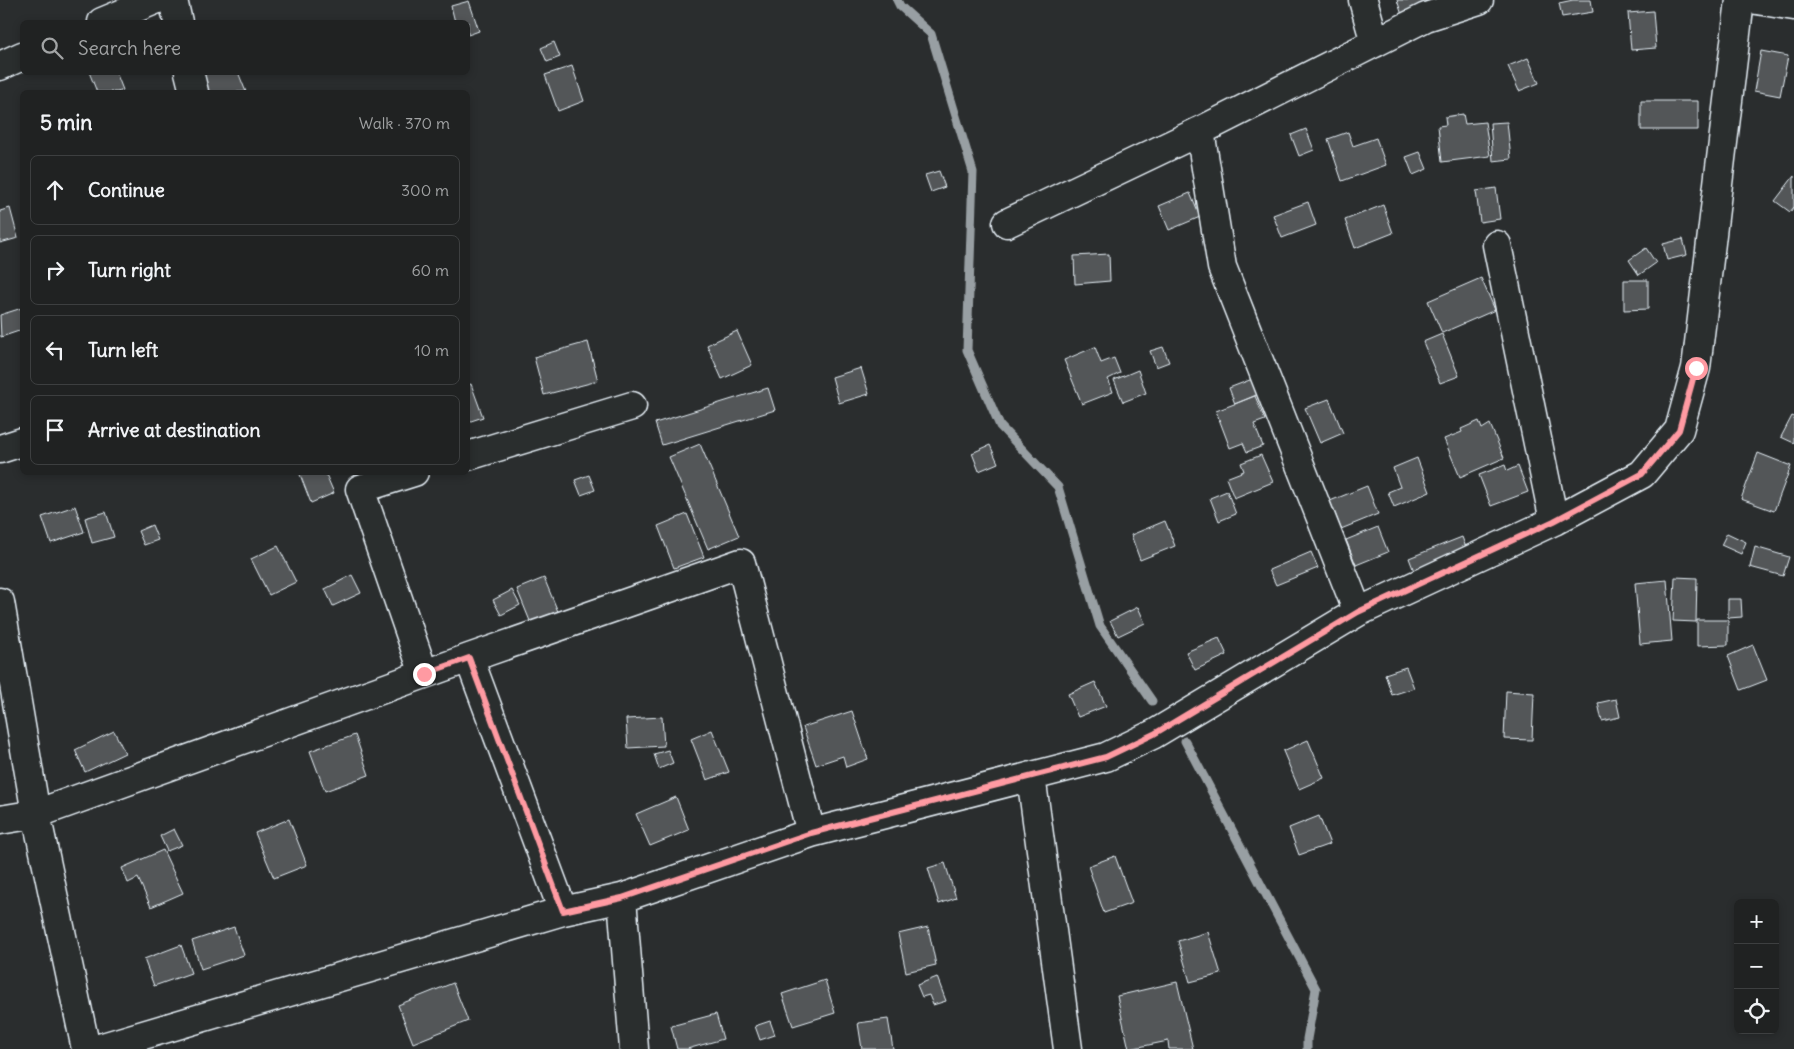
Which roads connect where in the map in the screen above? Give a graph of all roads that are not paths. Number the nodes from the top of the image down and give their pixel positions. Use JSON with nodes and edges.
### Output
{"nodes":[{"id":1,"x":154,"y":0,"type":"edge"},
{"id":2,"x":174,"y":0,"type":"edge"},
{"id":3,"x":1363,"y":0,"type":"edge"},
{"id":4,"x":1479,"y":0,"type":"edge"},
{"id":5,"x":1740,"y":0,"type":"edge"},
{"id":6,"x":1758,"y":0,"type":"edge"},
{"id":7,"x":1794,"y":6,"type":"edge"},
{"id":8,"x":107,"y":20,"type":"edge"},
{"id":9,"x":178,"y":20,"type":"edge"},
{"id":10,"x":1375,"y":43,"type":"junction"},
{"id":11,"x":20,"y":57,"type":"edge"},
{"id":12,"x":0,"y":66,"type":"edge"},
{"id":13,"x":191,"y":75,"type":"edge"},
{"id":14,"x":194,"y":90,"type":"edge"},
{"id":15,"x":1200,"y":131,"type":"junction"},
{"id":16,"x":1007,"y":223,"type":"dead end"},
{"id":17,"x":1497,"y":245,"type":"dead end"},
{"id":18,"x":632,"y":406,"type":"dead end"},
{"id":19,"x":20,"y":443,"type":"edge"},
{"id":20,"x":0,"y":448,"type":"edge"},
{"id":21,"x":470,"y":455,"type":"edge"},
{"id":22,"x":404,"y":475,"type":"edge"},
{"id":23,"x":1554,"y":521,"type":"junction"},
{"id":24,"x":0,"y":602,"type":"edge"},
{"id":25,"x":1358,"y":612,"type":"junction"},
{"id":26,"x":469,"y":658,"type":"junction"},
{"id":27,"x":424,"y":674,"type":"junction"},
{"id":28,"x":1031,"y":776,"type":"junction"},
{"id":29,"x":36,"y":814,"type":"junction"},
{"id":30,"x":0,"y":820,"type":"edge"},
{"id":31,"x":811,"y":833,"type":"junction"},
{"id":32,"x":622,"y":898,"type":"junction"},
{"id":33,"x":563,"y":911,"type":"junction"},
{"id":34,"x":86,"y":1049,"type":"edge"},
{"id":35,"x":96,"y":1049,"type":"edge"},
{"id":36,"x":634,"y":1049,"type":"edge"},
{"id":37,"x":1068,"y":1049,"type":"edge"}],
"edges":[{"from":1,"to":8,"type":"street"},
{"from":2,"to":9,"type":"street"},
{"from":3,"to":10,"type":"street"},
{"from":4,"to":10,"type":"street"},
{"from":5,"to":23,"type":"street"},
{"from":6,"to":7,"type":"street"},
{"from":10,"to":15,"type":"street"},
{"from":11,"to":12,"type":"street"},
{"from":13,"to":14,"type":"street"},
{"from":15,"to":16,"type":"street"},
{"from":15,"to":25,"type":"street"},
{"from":17,"to":23,"type":"street"},
{"from":18,"to":21,"type":"street"},
{"from":19,"to":20,"type":"street"},
{"from":22,"to":27,"type":"street"},
{"from":23,"to":25,"type":"street"},
{"from":24,"to":29,"type":"street"},
{"from":25,"to":28,"type":"street"},
{"from":26,"to":27,"type":"street"},
{"from":26,"to":31,"type":"street"},
{"from":26,"to":33,"type":"street"},
{"from":27,"to":29,"type":"street"},
{"from":28,"to":31,"type":"street"},
{"from":28,"to":37,"type":"street"},
{"from":29,"to":30,"type":"street"},
{"from":29,"to":34,"type":"street"},
{"from":31,"to":32,"type":"street"},
{"from":32,"to":33,"type":"street"},
{"from":32,"to":36,"type":"street"},
{"from":33,"to":35,"type":"street"}]}
